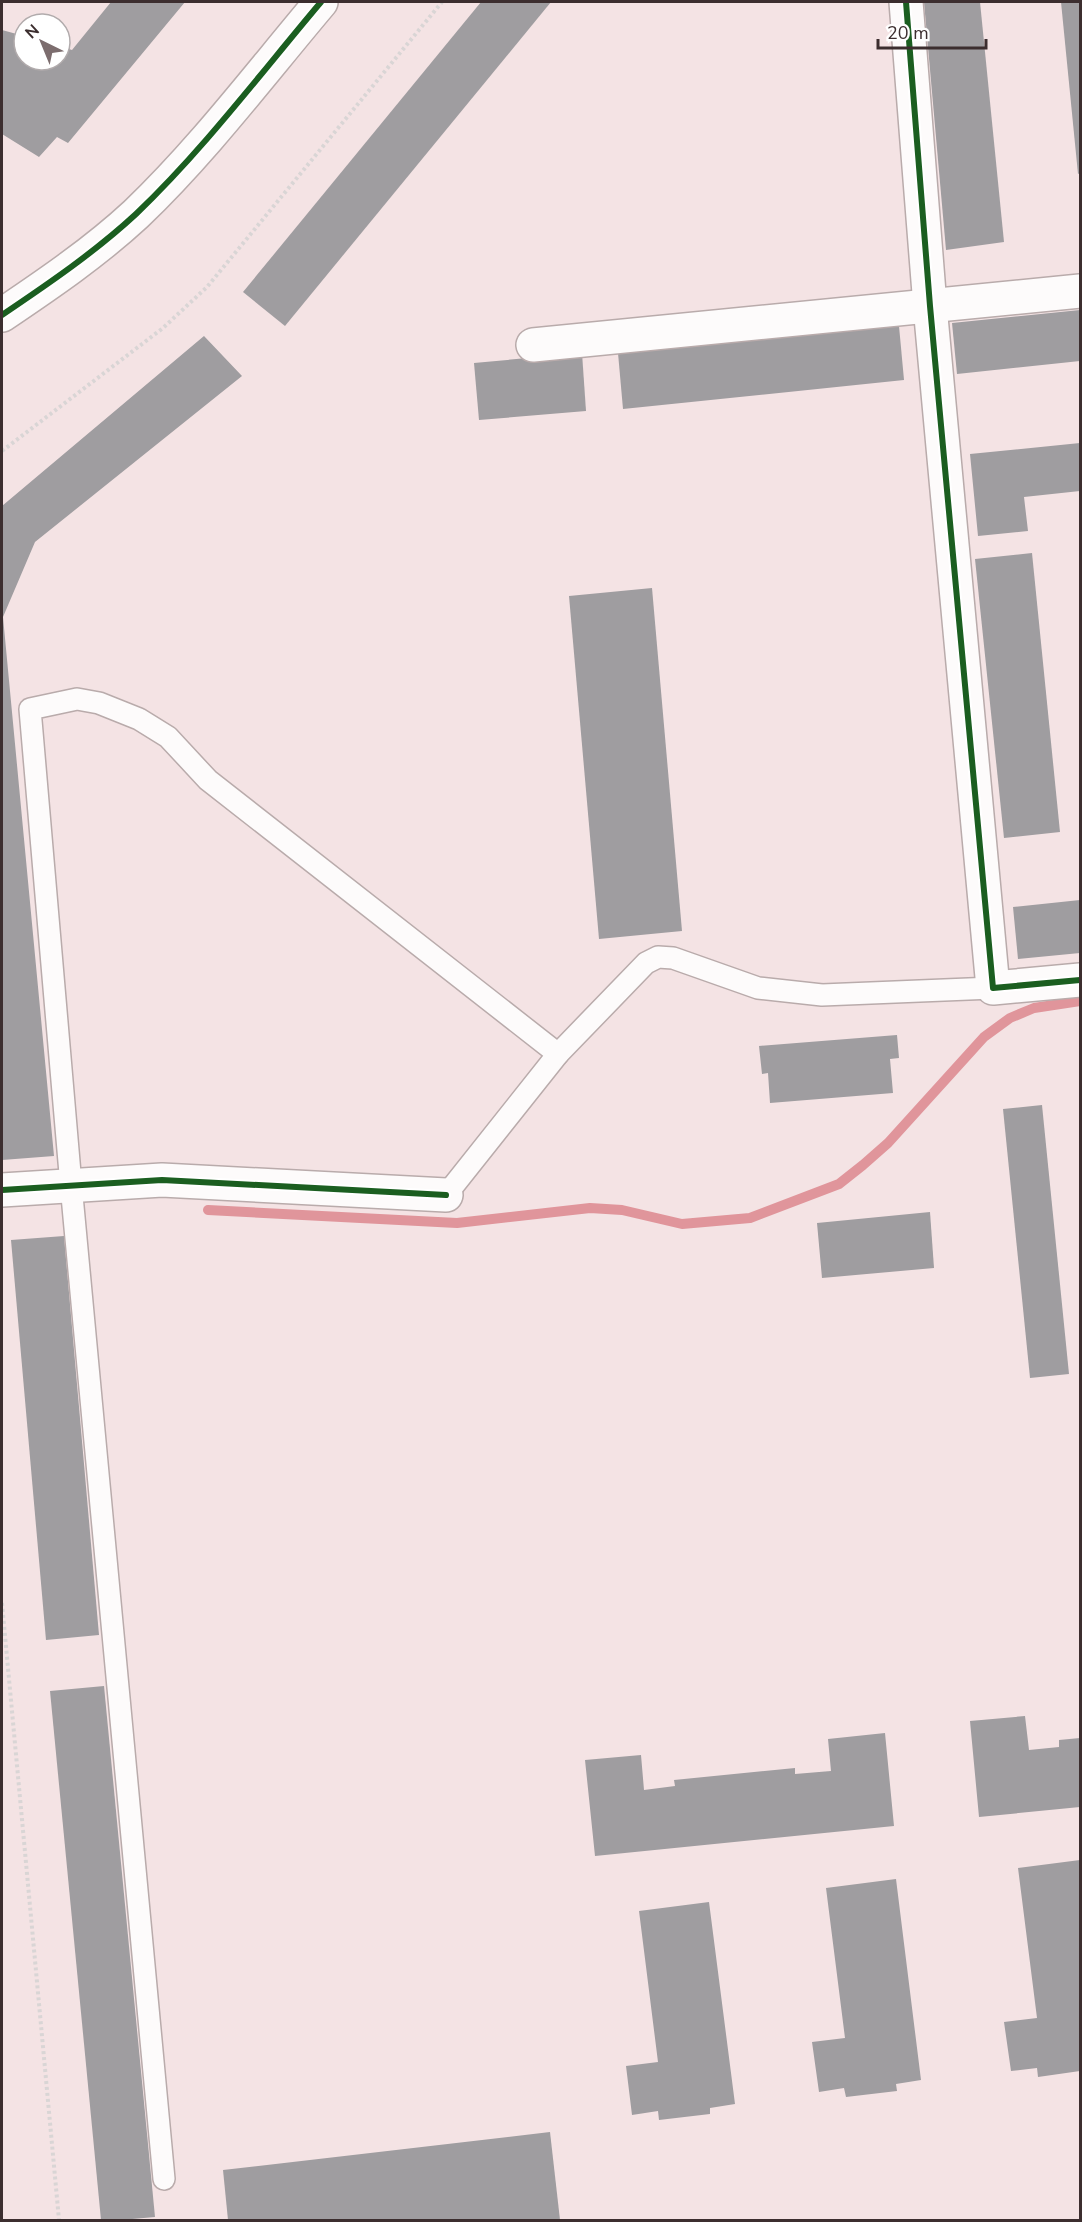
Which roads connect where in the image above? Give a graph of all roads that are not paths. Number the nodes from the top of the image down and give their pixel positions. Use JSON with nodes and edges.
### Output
{"nodes":[{"id":1,"x":906,"y":2,"type":"edge"},
{"id":2,"x":315,"y":4,"type":"edge"},
{"id":3,"x":1080,"y":291,"type":"edge"},
{"id":4,"x":930,"y":306,"type":"junction"},
{"id":5,"x":2,"y":315,"type":"edge"},
{"id":6,"x":533,"y":345,"type":"dead end"},
{"id":7,"x":1080,"y":980,"type":"edge"},
{"id":8,"x":993,"y":988,"type":"junction"},
{"id":9,"x":558,"y":1054,"type":"junction"},
{"id":10,"x":71,"y":1185,"type":"junction"},
{"id":11,"x":2,"y":1190,"type":"edge"},
{"id":12,"x":446,"y":1195,"type":"joint"},
{"id":13,"x":164,"y":2179,"type":"dead end"}],
"edges":[{"from":1,"to":4,"type":"street"},
{"from":2,"to":5,"type":"street"},
{"from":3,"to":4,"type":"street"},
{"from":4,"to":6,"type":"street"},
{"from":4,"to":8,"type":"street"},
{"from":7,"to":8,"type":"street"},
{"from":8,"to":9,"type":"lane"},
{"from":9,"to":10,"type":"lane"},
{"from":9,"to":12,"type":"lane"},
{"from":10,"to":11,"type":"street"},
{"from":10,"to":12,"type":"street"},
{"from":10,"to":13,"type":"lane"}]}
